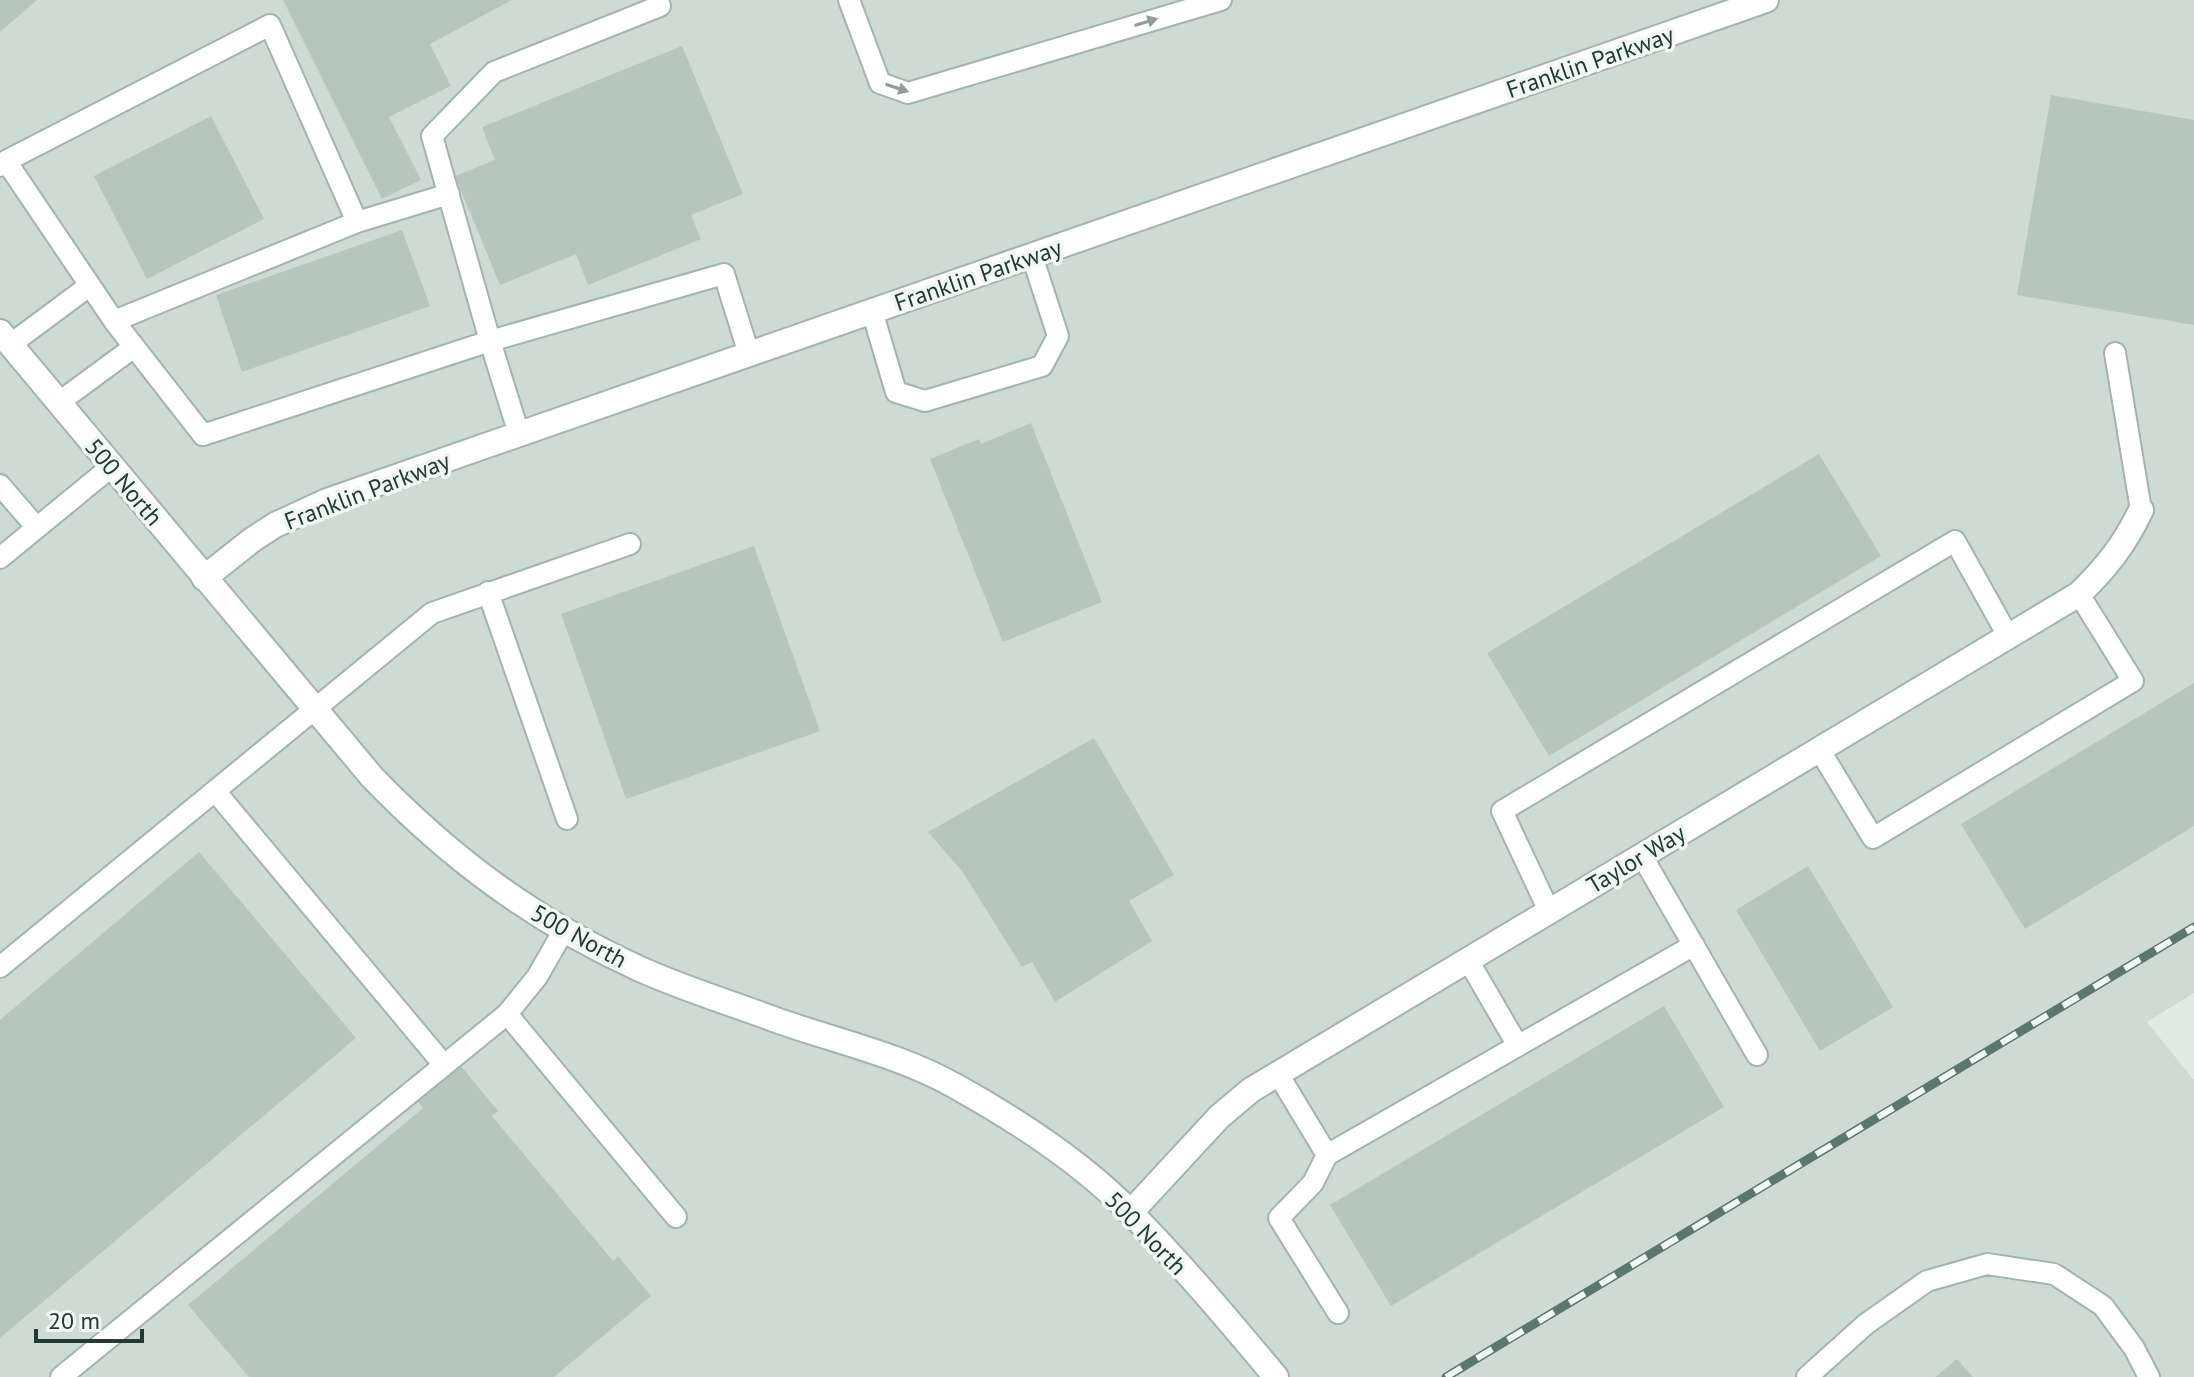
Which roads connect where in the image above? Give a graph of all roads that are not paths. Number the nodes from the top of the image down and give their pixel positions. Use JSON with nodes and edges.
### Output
{"nodes":[{"id":1,"x":849,"y":0,"type":"edge"},
{"id":2,"x":1221,"y":0,"type":"edge"},
{"id":3,"x":1766,"y":0,"type":"edge"},
{"id":4,"x":660,"y":6,"type":"dead end"},
{"id":5,"x":3,"y":164,"type":"edge"},
{"id":6,"x":449,"y":194,"type":"junction"},
{"id":7,"x":357,"y":222,"type":"junction"},
{"id":8,"x":1032,"y":256,"type":"junction"},
{"id":9,"x":89,"y":286,"type":"junction"},
{"id":10,"x":872,"y":311,"type":"junction"},
{"id":11,"x":114,"y":321,"type":"junction"},
{"id":12,"x":5,"y":338,"type":"edge"},
{"id":13,"x":490,"y":341,"type":"junction"},
{"id":14,"x":134,"y":347,"type":"junction"},
{"id":15,"x":2115,"y":353,"type":"dead end"},
{"id":16,"x":749,"y":354,"type":"junction"},
{"id":17,"x":58,"y":403,"type":"junction"},
{"id":18,"x":519,"y":434,"type":"junction"},
{"id":19,"x":111,"y":467,"type":"junction"},
{"id":20,"x":0,"y":485,"type":"edge"},
{"id":21,"x":2141,"y":510,"type":"joint"},
{"id":22,"x":37,"y":528,"type":"junction"},
{"id":23,"x":630,"y":544,"type":"dead end"},
{"id":24,"x":0,"y":558,"type":"edge"},
{"id":25,"x":204,"y":578,"type":"junction"},
{"id":26,"x":488,"y":592,"type":"junction"},
{"id":27,"x":2079,"y":594,"type":"junction"},
{"id":28,"x":2008,"y":636,"type":"junction"},
{"id":29,"x":315,"y":711,"type":"junction"},
{"id":30,"x":1819,"y":749,"type":"junction"},
{"id":31,"x":215,"y":791,"type":"junction"},
{"id":32,"x":567,"y":819,"type":"dead end"},
{"id":33,"x":1642,"y":856,"type":"junction"},
{"id":34,"x":1549,"y":911,"type":"junction"},
{"id":35,"x":564,"y":930,"type":"junction"},
{"id":36,"x":1694,"y":945,"type":"junction"},
{"id":37,"x":1468,"y":960,"type":"junction"},
{"id":38,"x":0,"y":967,"type":"edge"},
{"id":39,"x":507,"y":1014,"type":"junction"},
{"id":40,"x":1518,"y":1046,"type":"junction"},
{"id":41,"x":1757,"y":1055,"type":"dead end"},
{"id":42,"x":444,"y":1065,"type":"junction"},
{"id":43,"x":1278,"y":1074,"type":"junction"},
{"id":44,"x":1327,"y":1155,"type":"junction"},
{"id":45,"x":1131,"y":1212,"type":"junction"},
{"id":46,"x":676,"y":1217,"type":"dead end"},
{"id":47,"x":1338,"y":1313,"type":"dead end"},
{"id":48,"x":61,"y":1377,"type":"edge"},
{"id":49,"x":1276,"y":1377,"type":"edge"},
{"id":50,"x":1807,"y":1377,"type":"edge"},
{"id":51,"x":2149,"y":1377,"type":"edge"}],
"edges":[{"from":1,"to":2,"type":"lane","one_way":true},
{"from":3,"to":8,"type":"street","name":"Franklin Parkway"},
{"from":4,"to":6,"type":"lane"},
{"from":5,"to":7,"type":"lane"},
{"from":5,"to":9,"type":"lane"},
{"from":6,"to":7,"type":"lane"},
{"from":6,"to":13,"type":"lane"},
{"from":7,"to":11,"type":"lane"},
{"from":8,"to":10,"type":"street","name":"Franklin Parkway"},
{"from":8,"to":10,"type":"lane"},
{"from":9,"to":11,"type":"lane"},
{"from":9,"to":12,"type":"lane"},
{"from":10,"to":16,"type":"street","name":"Franklin Parkway"},
{"from":11,"to":14,"type":"lane"},
{"from":12,"to":17,"type":"street","name":"500 North"},
{"from":13,"to":14,"type":"lane"},
{"from":13,"to":16,"type":"lane"},
{"from":13,"to":18,"type":"lane"},
{"from":14,"to":17,"type":"lane"},
{"from":15,"to":21,"type":"lane"},
{"from":16,"to":18,"type":"street","name":"Franklin Parkway"},
{"from":17,"to":19,"type":"street","name":"500 North"},
{"from":18,"to":25,"type":"street","name":"Franklin Parkway"},
{"from":19,"to":22,"type":"lane"},
{"from":19,"to":25,"type":"street","name":"500 North"},
{"from":20,"to":22,"type":"lane"},
{"from":21,"to":27,"type":"street","name":"Taylor Way"},
{"from":22,"to":24,"type":"lane"},
{"from":23,"to":26,"type":"lane"},
{"from":25,"to":29,"type":"street","name":"500 North"},
{"from":26,"to":29,"type":"lane"},
{"from":26,"to":32,"type":"lane"},
{"from":27,"to":28,"type":"street","name":"Taylor Way"},
{"from":27,"to":30,"type":"lane"},
{"from":28,"to":30,"type":"street","name":"Taylor Way"},
{"from":28,"to":34,"type":"lane"},
{"from":29,"to":31,"type":"lane"},
{"from":29,"to":35,"type":"street","name":"500 North"},
{"from":30,"to":33,"type":"street","name":"Taylor Way"},
{"from":31,"to":38,"type":"lane"},
{"from":31,"to":42,"type":"lane"},
{"from":33,"to":34,"type":"street","name":"Taylor Way"},
{"from":33,"to":36,"type":"lane"},
{"from":34,"to":37,"type":"street","name":"Taylor Way"},
{"from":35,"to":39,"type":"lane"},
{"from":35,"to":45,"type":"street","name":"500 North"},
{"from":36,"to":40,"type":"lane"},
{"from":36,"to":41,"type":"lane"},
{"from":37,"to":40,"type":"lane"},
{"from":37,"to":43,"type":"street","name":"Taylor Way"},
{"from":39,"to":42,"type":"lane"},
{"from":39,"to":46,"type":"lane"},
{"from":40,"to":44,"type":"lane"},
{"from":42,"to":48,"type":"lane"},
{"from":43,"to":44,"type":"lane"},
{"from":43,"to":45,"type":"street","name":"Taylor Way"},
{"from":44,"to":47,"type":"lane"},
{"from":45,"to":49,"type":"street","name":"500 North"},
{"from":50,"to":51,"type":"lane"}]}
